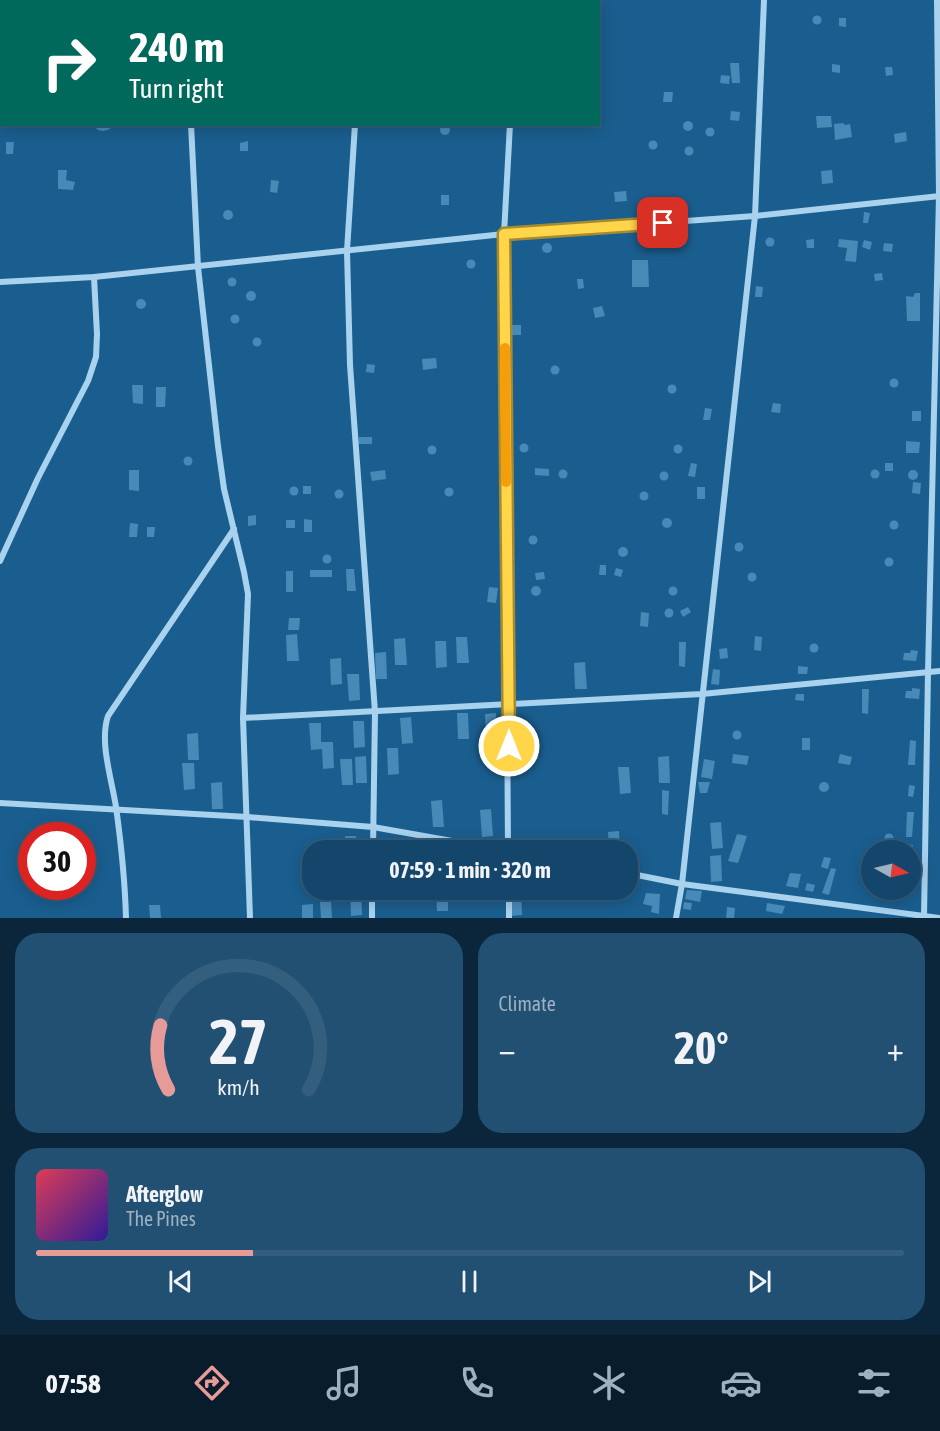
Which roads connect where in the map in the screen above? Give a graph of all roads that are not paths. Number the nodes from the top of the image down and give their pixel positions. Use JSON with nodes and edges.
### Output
{"nodes":[{"id":1,"x":764,"y":0,"type":"edge"},
{"id":2,"x":937,"y":0,"type":"edge"},
{"id":3,"x":939,"y":44,"type":"edge"},
{"id":4,"x":191,"y":126,"type":"edge"},
{"id":5,"x":355,"y":126,"type":"edge"},
{"id":6,"x":510,"y":126,"type":"edge"},
{"id":7,"x":940,"y":196,"type":"edge"},
{"id":8,"x":755,"y":216,"type":"junction"},
{"id":9,"x":504,"y":234,"type":"junction"},
{"id":10,"x":347,"y":251,"type":"junction"},
{"id":11,"x":198,"y":267,"type":"junction"},
{"id":12,"x":94,"y":277,"type":"junction"},
{"id":13,"x":0,"y":282,"type":"edge"},
{"id":14,"x":234,"y":529,"type":"junction"},
{"id":15,"x":0,"y":561,"type":"edge"},
{"id":16,"x":940,"y":671,"type":"edge"},
{"id":17,"x":928,"y":672,"type":"junction"},
{"id":18,"x":702,"y":694,"type":"junction"},
{"id":19,"x":509,"y":705,"type":"junction"},
{"id":20,"x":375,"y":712,"type":"junction"},
{"id":21,"x":243,"y":718,"type":"junction"},
{"id":22,"x":0,"y":803,"type":"edge"},
{"id":23,"x":116,"y":809,"type":"junction"},
{"id":24,"x":248,"y":817,"type":"junction"},
{"id":25,"x":373,"y":827,"type":"junction"},
{"id":26,"x":373,"y":840,"type":"edge"},
{"id":27,"x":446,"y":840,"type":"edge"},
{"id":28,"x":508,"y":840,"type":"edge"},
{"id":29,"x":638,"y":875,"type":"edge"},
{"id":30,"x":682,"y":884,"type":"junction"},
{"id":31,"x":372,"y":900,"type":"edge"},
{"id":32,"x":509,"y":900,"type":"edge"},
{"id":33,"x":924,"y":917,"type":"edge"},
{"id":34,"x":126,"y":918,"type":"edge"},
{"id":35,"x":250,"y":918,"type":"edge"},
{"id":36,"x":372,"y":918,"type":"edge"},
{"id":37,"x":509,"y":918,"type":"edge"},
{"id":38,"x":676,"y":918,"type":"edge"},
{"id":39,"x":939,"y":918,"type":"edge"}],
"edges":[{"from":1,"to":8,"type":"street"},
{"from":2,"to":3,"type":"street"},
{"from":3,"to":7,"type":"street"},
{"from":4,"to":11,"type":"street"},
{"from":5,"to":10,"type":"street"},
{"from":6,"to":9,"type":"street"},
{"from":7,"to":8,"type":"street"},
{"from":7,"to":17,"type":"street"},
{"from":8,"to":9,"type":"street"},
{"from":8,"to":18,"type":"street"},
{"from":9,"to":10,"type":"street"},
{"from":9,"to":19,"type":"street"},
{"from":10,"to":11,"type":"street"},
{"from":10,"to":20,"type":"street"},
{"from":11,"to":12,"type":"street"},
{"from":11,"to":14,"type":"street"},
{"from":12,"to":13,"type":"street"},
{"from":12,"to":15,"type":"street"},
{"from":14,"to":21,"type":"street"},
{"from":14,"to":23,"type":"street"},
{"from":16,"to":17,"type":"street"},
{"from":17,"to":18,"type":"street"},
{"from":17,"to":33,"type":"street"},
{"from":18,"to":19,"type":"street"},
{"from":18,"to":30,"type":"street"},
{"from":19,"to":20,"type":"street"},
{"from":19,"to":28,"type":"street"},
{"from":20,"to":21,"type":"street"},
{"from":20,"to":25,"type":"street"},
{"from":21,"to":24,"type":"street"},
{"from":22,"to":23,"type":"street"},
{"from":23,"to":24,"type":"street"},
{"from":23,"to":34,"type":"street"},
{"from":24,"to":25,"type":"street"},
{"from":24,"to":35,"type":"street"},
{"from":25,"to":26,"type":"street"},
{"from":25,"to":27,"type":"street"},
{"from":29,"to":30,"type":"street"},
{"from":30,"to":33,"type":"street"},
{"from":30,"to":38,"type":"street"},
{"from":31,"to":36,"type":"street"},
{"from":32,"to":37,"type":"street"},
{"from":33,"to":39,"type":"street"}]}
